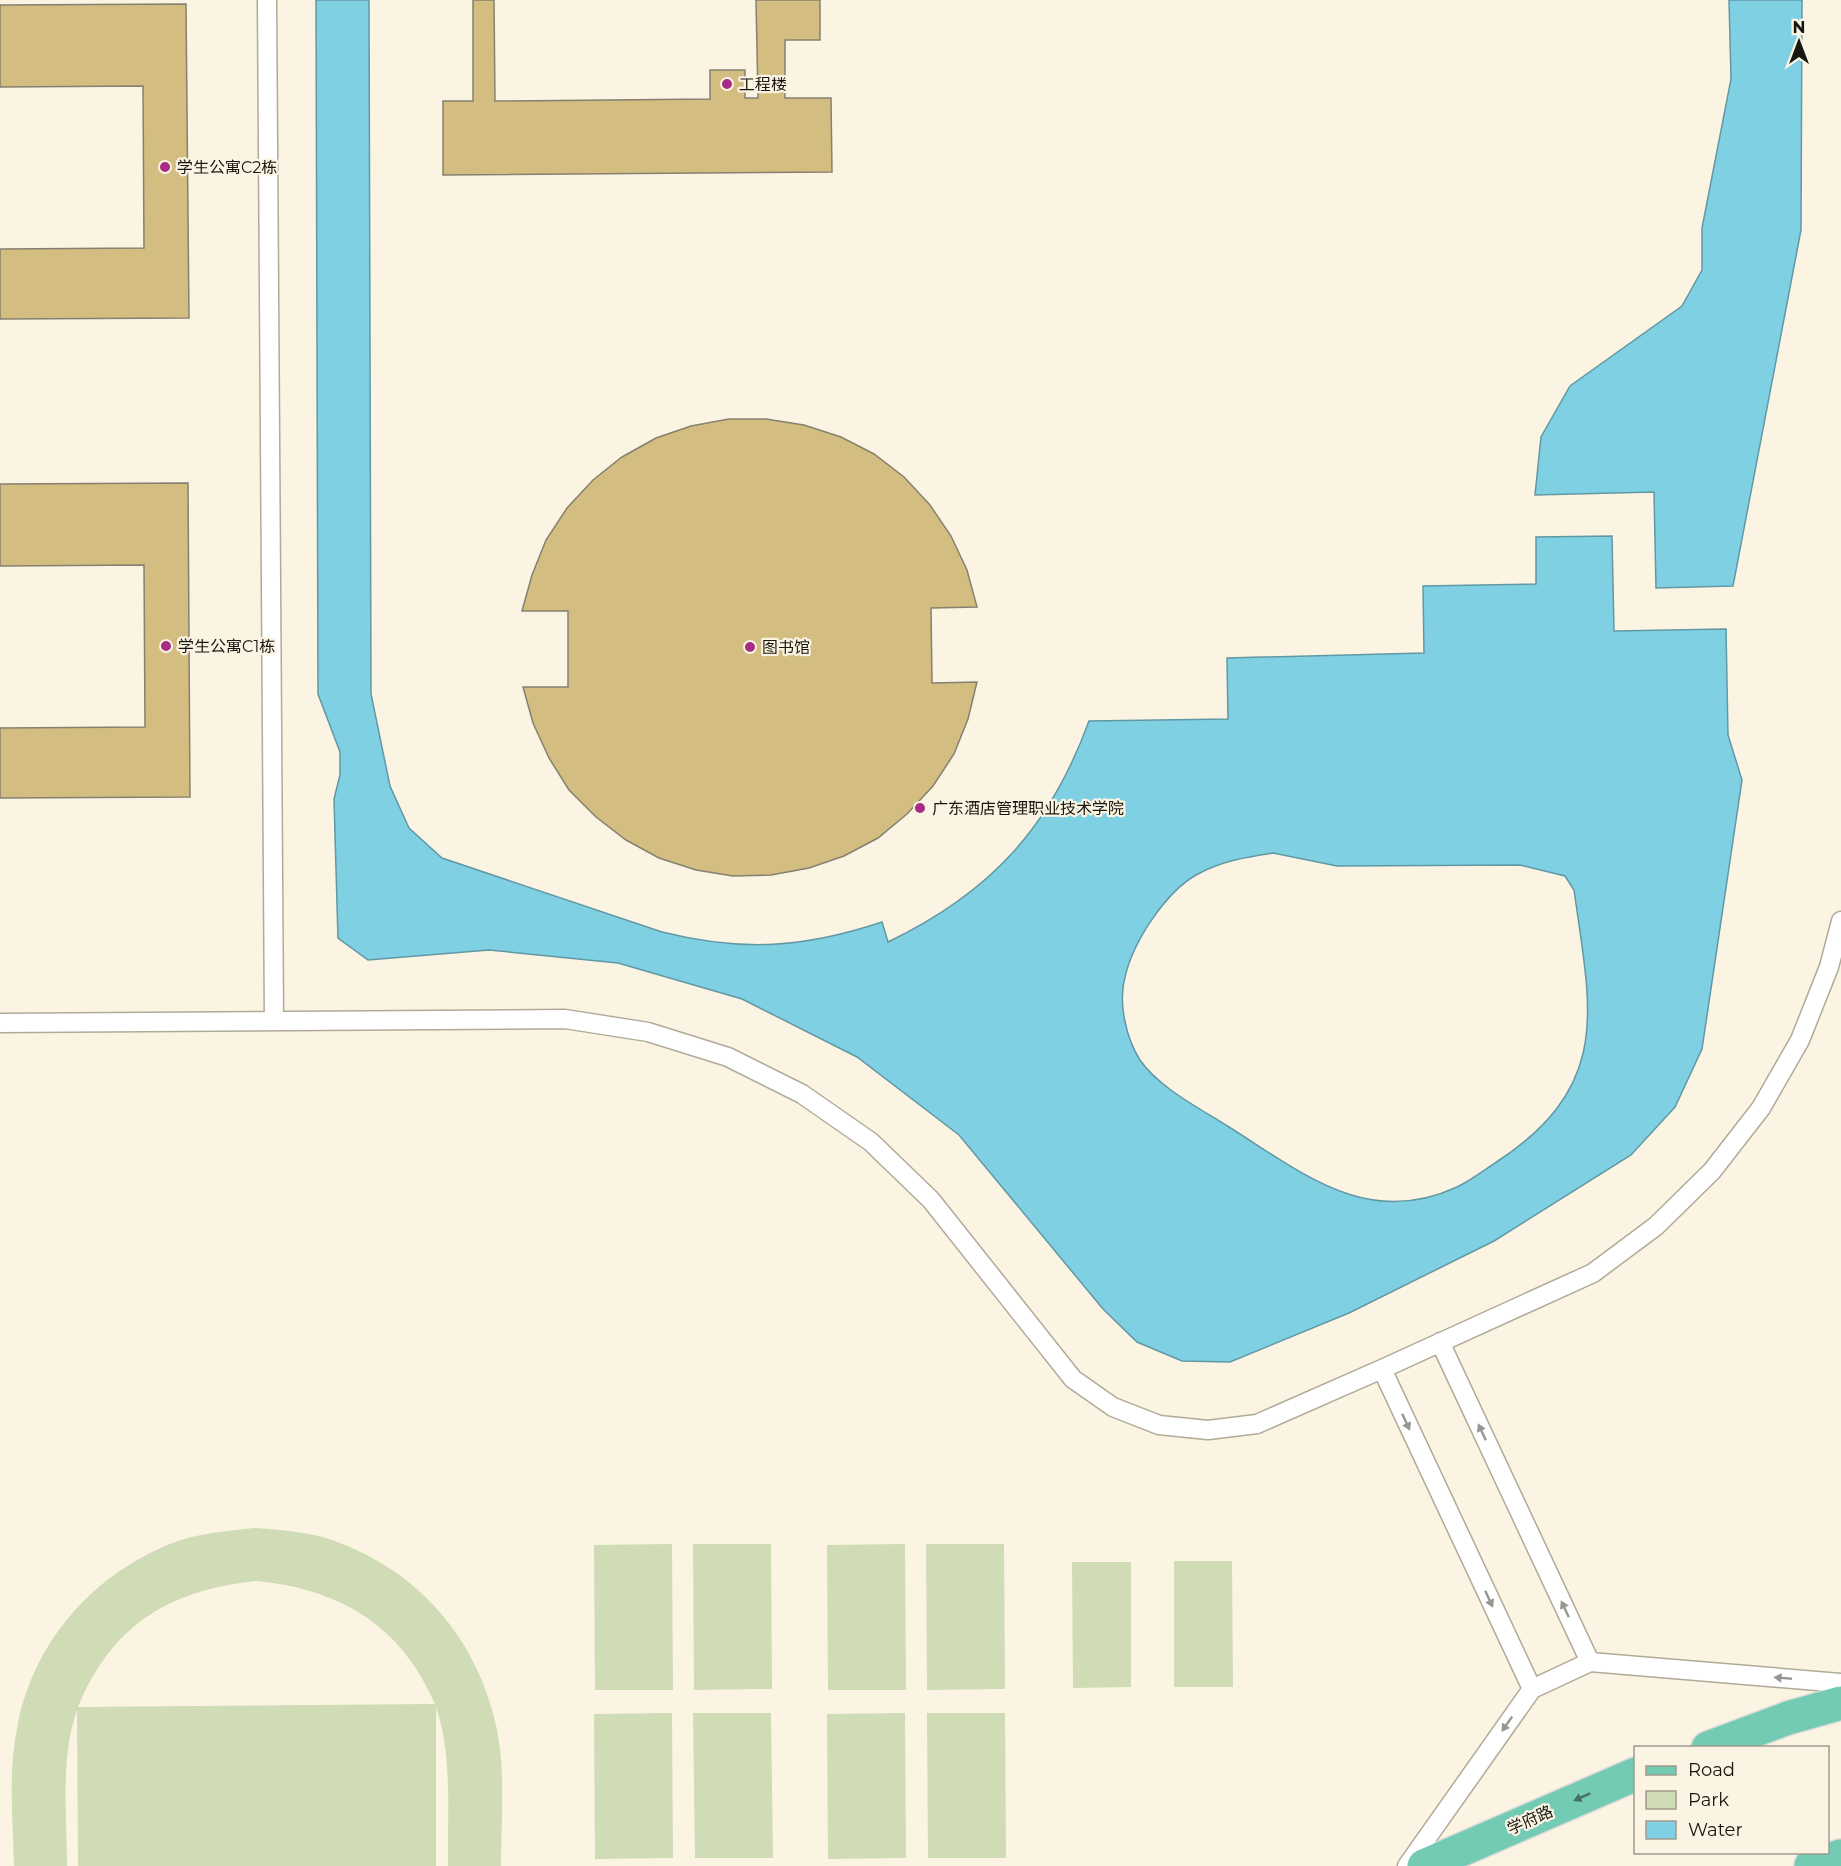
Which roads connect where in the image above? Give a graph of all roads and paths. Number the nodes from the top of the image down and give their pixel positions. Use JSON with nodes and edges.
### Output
{"nodes":[{"id":1,"x":267,"y":0,"type":"edge"},
{"id":2,"x":1841,"y":921,"type":"edge"},
{"id":3,"x":274,"y":1021,"type":"junction"},
{"id":4,"x":0,"y":1023,"type":"edge"},
{"id":5,"x":1440,"y":1342,"type":"junction"},
{"id":6,"x":1382,"y":1369,"type":"junction"},
{"id":7,"x":1590,"y":1662,"type":"junction"},
{"id":8,"x":1841,"y":1683,"type":"edge"},
{"id":9,"x":1532,"y":1689,"type":"junction"},
{"id":10,"x":1841,"y":1703,"type":"edge"},
{"id":11,"x":1713,"y":1746,"type":"edge"},
{"id":12,"x":1634,"y":1774,"type":"edge"},
{"id":13,"x":1841,"y":1856,"type":"edge"},
{"id":14,"x":1407,"y":1866,"type":"edge"},
{"id":15,"x":1424,"y":1866,"type":"edge"},
{"id":16,"x":1811,"y":1866,"type":"edge"}],
"edges":[{"from":1,"to":3,"type":"lane"},
{"from":2,"to":5,"type":"lane"},
{"from":3,"to":4,"type":"lane"},
{"from":3,"to":6,"type":"lane"},
{"from":5,"to":6,"type":"lane"},
{"from":7,"to":5,"type":"lane","one_way":true},
{"from":6,"to":9,"type":"lane","one_way":true},
{"from":8,"to":7,"type":"lane","one_way":true},
{"from":7,"to":9,"type":"lane"},
{"from":9,"to":14,"type":"lane","one_way":true},
{"from":10,"to":11,"type":"main road"},
{"from":12,"to":15,"type":"main road","name":"学府路","one_way":true},
{"from":13,"to":16,"type":"main road"}]}
